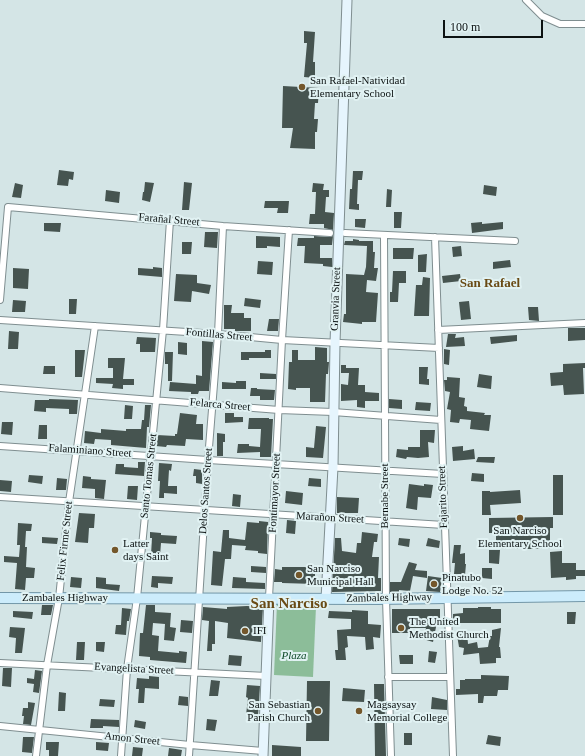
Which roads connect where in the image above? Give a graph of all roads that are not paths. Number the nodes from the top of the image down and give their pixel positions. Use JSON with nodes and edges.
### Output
{"nodes":[{"id":1,"x":347,"y":0,"type":"edge"},
{"id":2,"x":526,"y":0,"type":"edge"},
{"id":3,"x":585,"y":24,"type":"edge"},
{"id":4,"x":170,"y":220,"type":"junction"},
{"id":5,"x":223,"y":226,"type":"junction"},
{"id":6,"x":289,"y":230,"type":"junction"},
{"id":7,"x":330,"y":233,"type":"dead end"},
{"id":8,"x":345,"y":233,"type":"dead end"},
{"id":9,"x":384,"y":236,"type":"junction"},
{"id":10,"x":435,"y":237,"type":"junction"},
{"id":11,"x":515,"y":241,"type":"dead end"},
{"id":12,"x":0,"y":300,"type":"edge"},
{"id":13,"x":0,"y":320,"type":"edge"},
{"id":14,"x":585,"y":323,"type":"edge"},
{"id":15,"x":95,"y":326,"type":"junction"},
{"id":16,"x":163,"y":330,"type":"junction"},
{"id":17,"x":438,"y":330,"type":"junction"},
{"id":18,"x":218,"y":334,"type":"junction"},
{"id":19,"x":282,"y":340,"type":"junction"},
{"id":20,"x":335,"y":343,"type":"junction"},
{"id":21,"x":384,"y":345,"type":"junction"},
{"id":22,"x":439,"y":348,"type":"junction"},
{"id":23,"x":0,"y":388,"type":"edge"},
{"id":24,"x":85,"y":394,"type":"junction"},
{"id":25,"x":156,"y":399,"type":"junction"},
{"id":26,"x":212,"y":405,"type":"junction"},
{"id":27,"x":279,"y":410,"type":"junction"},
{"id":28,"x":333,"y":412,"type":"junction"},
{"id":29,"x":384,"y":416,"type":"junction"},
{"id":30,"x":441,"y":420,"type":"junction"},
{"id":31,"x":0,"y":446,"type":"edge"},
{"id":32,"x":77,"y":451,"type":"junction"},
{"id":33,"x":151,"y":455,"type":"junction"},
{"id":34,"x":208,"y":460,"type":"junction"},
{"id":35,"x":276,"y":464,"type":"junction"},
{"id":36,"x":333,"y":467,"type":"junction"},
{"id":37,"x":385,"y":471,"type":"junction"},
{"id":38,"x":443,"y":474,"type":"junction"},
{"id":39,"x":0,"y":498,"type":"edge"},
{"id":40,"x":69,"y":502,"type":"junction"},
{"id":41,"x":146,"y":506,"type":"junction"},
{"id":42,"x":205,"y":511,"type":"junction"},
{"id":43,"x":273,"y":515,"type":"junction"},
{"id":44,"x":331,"y":518,"type":"junction"},
{"id":45,"x":385,"y":521,"type":"junction"},
{"id":46,"x":444,"y":525,"type":"junction"},
{"id":47,"x":585,"y":596,"type":"edge"},
{"id":48,"x":447,"y":597,"type":"junction"},
{"id":49,"x":0,"y":598,"type":"edge"},
{"id":50,"x":59,"y":598,"type":"junction"},
{"id":51,"x":137,"y":598,"type":"junction"},
{"id":52,"x":199,"y":598,"type":"junction"},
{"id":53,"x":269,"y":598,"type":"junction"},
{"id":54,"x":326,"y":599,"type":"junction"},
{"id":55,"x":386,"y":599,"type":"junction"},
{"id":56,"x":0,"y":663,"type":"edge"},
{"id":57,"x":46,"y":665,"type":"junction"},
{"id":58,"x":128,"y":669,"type":"junction"},
{"id":59,"x":194,"y":672,"type":"junction"},
{"id":60,"x":267,"y":676,"type":"junction"},
{"id":61,"x":388,"y":677,"type":"junction"},
{"id":62,"x":450,"y":677,"type":"junction"},
{"id":63,"x":0,"y":726,"type":"edge"},
{"id":64,"x":39,"y":730,"type":"junction"},
{"id":65,"x":122,"y":738,"type":"junction"},
{"id":66,"x":190,"y":745,"type":"junction"},
{"id":67,"x":263,"y":754,"type":"edge"},
{"id":68,"x":36,"y":756,"type":"edge"},
{"id":69,"x":121,"y":756,"type":"edge"},
{"id":70,"x":189,"y":756,"type":"edge"},
{"id":71,"x":391,"y":756,"type":"edge"},
{"id":72,"x":453,"y":756,"type":"edge"}],
"edges":[{"from":1,"to":20,"type":"street","name":"Granvia Street"},
{"from":2,"to":3,"type":"street"},
{"from":4,"to":5,"type":"street","name":"Farañal Street"},
{"from":4,"to":12,"type":"street","name":"Farañal Street"},
{"from":4,"to":16,"type":"street","name":"Santo Tomas Street"},
{"from":5,"to":6,"type":"street","name":"Farañal Street"},
{"from":5,"to":18,"type":"street","name":"Delos Santos Street"},
{"from":6,"to":7,"type":"street","name":"Farañal Street"},
{"from":6,"to":19,"type":"street","name":"Fontimayor Street"},
{"from":8,"to":9,"type":"street"},
{"from":9,"to":10,"type":"street"},
{"from":9,"to":21,"type":"street","name":"Bernabe Street"},
{"from":10,"to":11,"type":"street"},
{"from":10,"to":17,"type":"street","name":"Fajarito Street"},
{"from":13,"to":15,"type":"street","name":"Fontillas Street"},
{"from":14,"to":17,"type":"street"},
{"from":15,"to":16,"type":"street","name":"Fontillas Street"},
{"from":15,"to":24,"type":"street","name":"Felix Firme Street"},
{"from":16,"to":18,"type":"street","name":"Fontillas Street"},
{"from":16,"to":25,"type":"street","name":"Santo Tomas Street"},
{"from":17,"to":22,"type":"street","name":"Fajarito Street"},
{"from":18,"to":19,"type":"street","name":"Fontillas Street"},
{"from":18,"to":26,"type":"street","name":"Delos Santos Street"},
{"from":19,"to":20,"type":"street","name":"Fontillas Street"},
{"from":19,"to":27,"type":"street","name":"Fontimayor Street"},
{"from":20,"to":21,"type":"street","name":"Fontillas Street"},
{"from":20,"to":28,"type":"street","name":"Granvia Street"},
{"from":21,"to":22,"type":"street","name":"Fontillas Street"},
{"from":21,"to":29,"type":"street","name":"Bernabe Street"},
{"from":22,"to":30,"type":"street","name":"Fajarito Street"},
{"from":23,"to":24,"type":"street","name":"Felarca Street"},
{"from":24,"to":25,"type":"street","name":"Felarca Street"},
{"from":24,"to":32,"type":"street","name":"Felix Firme Street"},
{"from":25,"to":26,"type":"street","name":"Felarca Street"},
{"from":25,"to":33,"type":"street","name":"Santo Tomas Street"},
{"from":26,"to":27,"type":"street","name":"Felarca Street"},
{"from":26,"to":34,"type":"street","name":"Delos Santos Street"},
{"from":27,"to":28,"type":"street","name":"Felarca Street"},
{"from":27,"to":35,"type":"street","name":"Fontimayor Street"},
{"from":28,"to":29,"type":"street","name":"Felarca Street"},
{"from":28,"to":36,"type":"street","name":"Granvia Street"},
{"from":29,"to":30,"type":"street","name":"Felarca Street"},
{"from":29,"to":37,"type":"street","name":"Bernabe Street"},
{"from":30,"to":38,"type":"street","name":"Fajarito Street"},
{"from":31,"to":32,"type":"street","name":"Falaminiano Street"},
{"from":32,"to":33,"type":"street","name":"Falaminiano Street"},
{"from":32,"to":40,"type":"street","name":"Felix Firme Street"},
{"from":33,"to":34,"type":"street","name":"Falaminiano Street"},
{"from":33,"to":41,"type":"street","name":"Santo Tomas Street"},
{"from":34,"to":35,"type":"street","name":"Falaminiano Street"},
{"from":34,"to":42,"type":"street","name":"Delos Santos Street"},
{"from":35,"to":36,"type":"street","name":"Falaminiano Street"},
{"from":35,"to":43,"type":"street","name":"Fontimayor Street"},
{"from":36,"to":37,"type":"street","name":"Falaminiano Street"},
{"from":36,"to":44,"type":"street","name":"Granvia Street"},
{"from":37,"to":38,"type":"street","name":"Falaminiano Street"},
{"from":37,"to":45,"type":"street","name":"Bernabe Street"},
{"from":38,"to":46,"type":"street","name":"Fajarito Street"},
{"from":39,"to":40,"type":"street","name":"Marañon Street"},
{"from":40,"to":41,"type":"street","name":"Marañon Street"},
{"from":40,"to":50,"type":"street","name":"Felix Firme Street"},
{"from":41,"to":42,"type":"street","name":"Marañon Street"},
{"from":41,"to":51,"type":"street","name":"Santo Tomas Street"},
{"from":42,"to":43,"type":"street","name":"Marañon Street"},
{"from":42,"to":52,"type":"street","name":"Delos Santos Street"},
{"from":43,"to":44,"type":"street","name":"Marañon Street"},
{"from":43,"to":53,"type":"street","name":"Fontimayor Street"},
{"from":44,"to":45,"type":"street","name":"Marañon Street"},
{"from":44,"to":54,"type":"street","name":"Granvia Street"},
{"from":45,"to":46,"type":"street","name":"Marañon Street"},
{"from":45,"to":55,"type":"street","name":"Bernabe Street"},
{"from":46,"to":48,"type":"street","name":"Fajarito Street"},
{"from":47,"to":48,"type":"main road","name":"Zambales Highway"},
{"from":48,"to":55,"type":"main road","name":"Zambales Highway"},
{"from":48,"to":62,"type":"street","name":"Fajarito Street"},
{"from":49,"to":50,"type":"main road","name":"Zambales Highway"},
{"from":50,"to":51,"type":"main road","name":"Zambales Highway"},
{"from":50,"to":57,"type":"street","name":"Felix Firme Street"},
{"from":51,"to":52,"type":"main road","name":"Zambales Highway"},
{"from":51,"to":58,"type":"street","name":"Santo Tomas Street"},
{"from":52,"to":53,"type":"main road","name":"Zambales Highway"},
{"from":52,"to":59,"type":"street","name":"Delos Santos Street"},
{"from":53,"to":54,"type":"main road","name":"Zambales Highway"},
{"from":53,"to":60,"type":"street","name":"Fontimayor Street"},
{"from":54,"to":55,"type":"main road","name":"Zambales Highway"},
{"from":55,"to":61,"type":"street","name":"Bernabe Street"},
{"from":56,"to":57,"type":"street","name":"Evangelista Street"},
{"from":57,"to":58,"type":"street","name":"Evangelista Street"},
{"from":57,"to":64,"type":"street","name":"Felix Firme Street"},
{"from":58,"to":59,"type":"street","name":"Evangelista Street"},
{"from":58,"to":65,"type":"street","name":"Santo Tomas Street"},
{"from":59,"to":60,"type":"street","name":"Evangelista Street"},
{"from":59,"to":66,"type":"street","name":"Delos Santos Street"},
{"from":60,"to":67,"type":"street","name":"Fontimayor Street"},
{"from":61,"to":62,"type":"street"},
{"from":61,"to":71,"type":"street","name":"Bernabe Street"},
{"from":62,"to":72,"type":"street","name":"Fajarito Street"},
{"from":63,"to":64,"type":"street","name":"Amon Street"},
{"from":64,"to":65,"type":"street","name":"Amon Street"},
{"from":64,"to":68,"type":"street","name":"Felix Firme Street"},
{"from":65,"to":66,"type":"street","name":"Amon Street"},
{"from":65,"to":69,"type":"street","name":"Santo Tomas Street"},
{"from":66,"to":67,"type":"street","name":"Amon Street"},
{"from":66,"to":70,"type":"street","name":"Delos Santos Street"}]}
